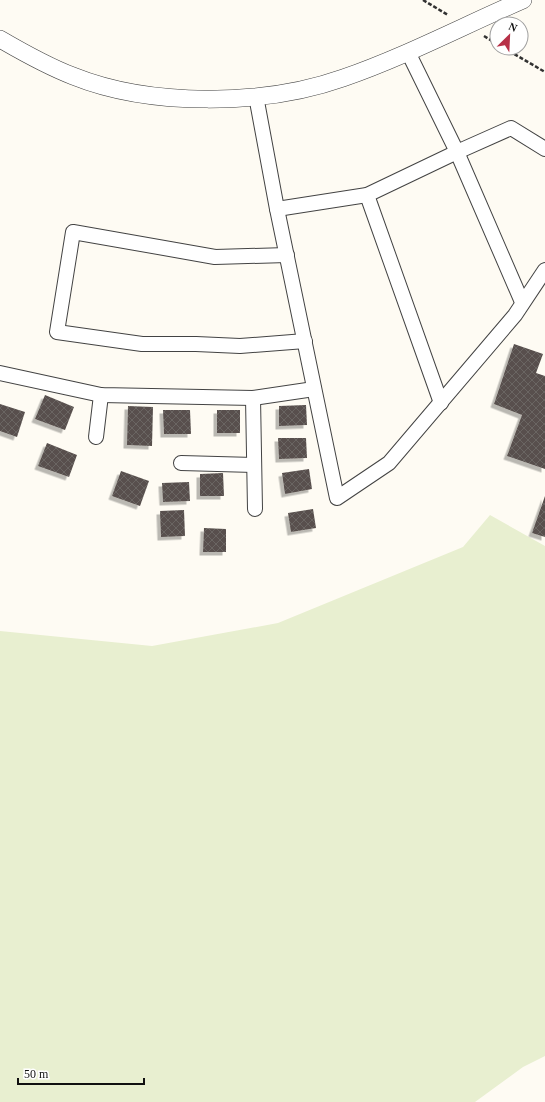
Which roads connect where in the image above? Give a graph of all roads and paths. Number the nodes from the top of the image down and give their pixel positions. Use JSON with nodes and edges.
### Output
{"nodes":[{"id":1,"x":523,"y":0,"type":"edge"},
{"id":2,"x":0,"y":39,"type":"edge"},
{"id":3,"x":408,"y":52,"type":"junction"},
{"id":4,"x":518,"y":56,"type":"edge"},
{"id":5,"x":545,"y":72,"type":"edge"},
{"id":6,"x":256,"y":96,"type":"junction"},
{"id":7,"x":545,"y":149,"type":"edge"},
{"id":8,"x":457,"y":152,"type":"junction"},
{"id":9,"x":367,"y":195,"type":"junction"},
{"id":10,"x":277,"y":209,"type":"junction"},
{"id":11,"x":286,"y":255,"type":"junction"},
{"id":12,"x":545,"y":270,"type":"edge"},
{"id":13,"x":522,"y":302,"type":"junction"},
{"id":14,"x":305,"y":341,"type":"junction"},
{"id":15,"x":0,"y":373,"type":"edge"},
{"id":16,"x":314,"y":389,"type":"junction"},
{"id":17,"x":101,"y":394,"type":"junction"},
{"id":18,"x":253,"y":398,"type":"junction"},
{"id":19,"x":441,"y":403,"type":"junction"},
{"id":20,"x":96,"y":437,"type":"dead end"},
{"id":21,"x":181,"y":463,"type":"dead end"},
{"id":22,"x":254,"y":465,"type":"junction"},
{"id":23,"x":255,"y":509,"type":"dead end"}],
"edges":[{"from":1,"to":3,"type":"street"},
{"from":2,"to":6,"type":"street"},
{"from":3,"to":6,"type":"street"},
{"from":3,"to":8,"type":"street"},
{"from":4,"to":5,"type":"path"},
{"from":6,"to":10,"type":"street"},
{"from":7,"to":8,"type":"street"},
{"from":8,"to":9,"type":"street"},
{"from":8,"to":13,"type":"street"},
{"from":9,"to":10,"type":"street"},
{"from":9,"to":19,"type":"street"},
{"from":10,"to":11,"type":"street"},
{"from":11,"to":14,"type":"street"},
{"from":11,"to":14,"type":"street"},
{"from":12,"to":13,"type":"street"},
{"from":13,"to":19,"type":"street"},
{"from":14,"to":16,"type":"street"},
{"from":15,"to":17,"type":"street"},
{"from":16,"to":18,"type":"street"},
{"from":16,"to":19,"type":"street"},
{"from":17,"to":18,"type":"street"},
{"from":17,"to":20,"type":"street"},
{"from":18,"to":22,"type":"street"},
{"from":21,"to":22,"type":"street"},
{"from":22,"to":23,"type":"street"}]}
